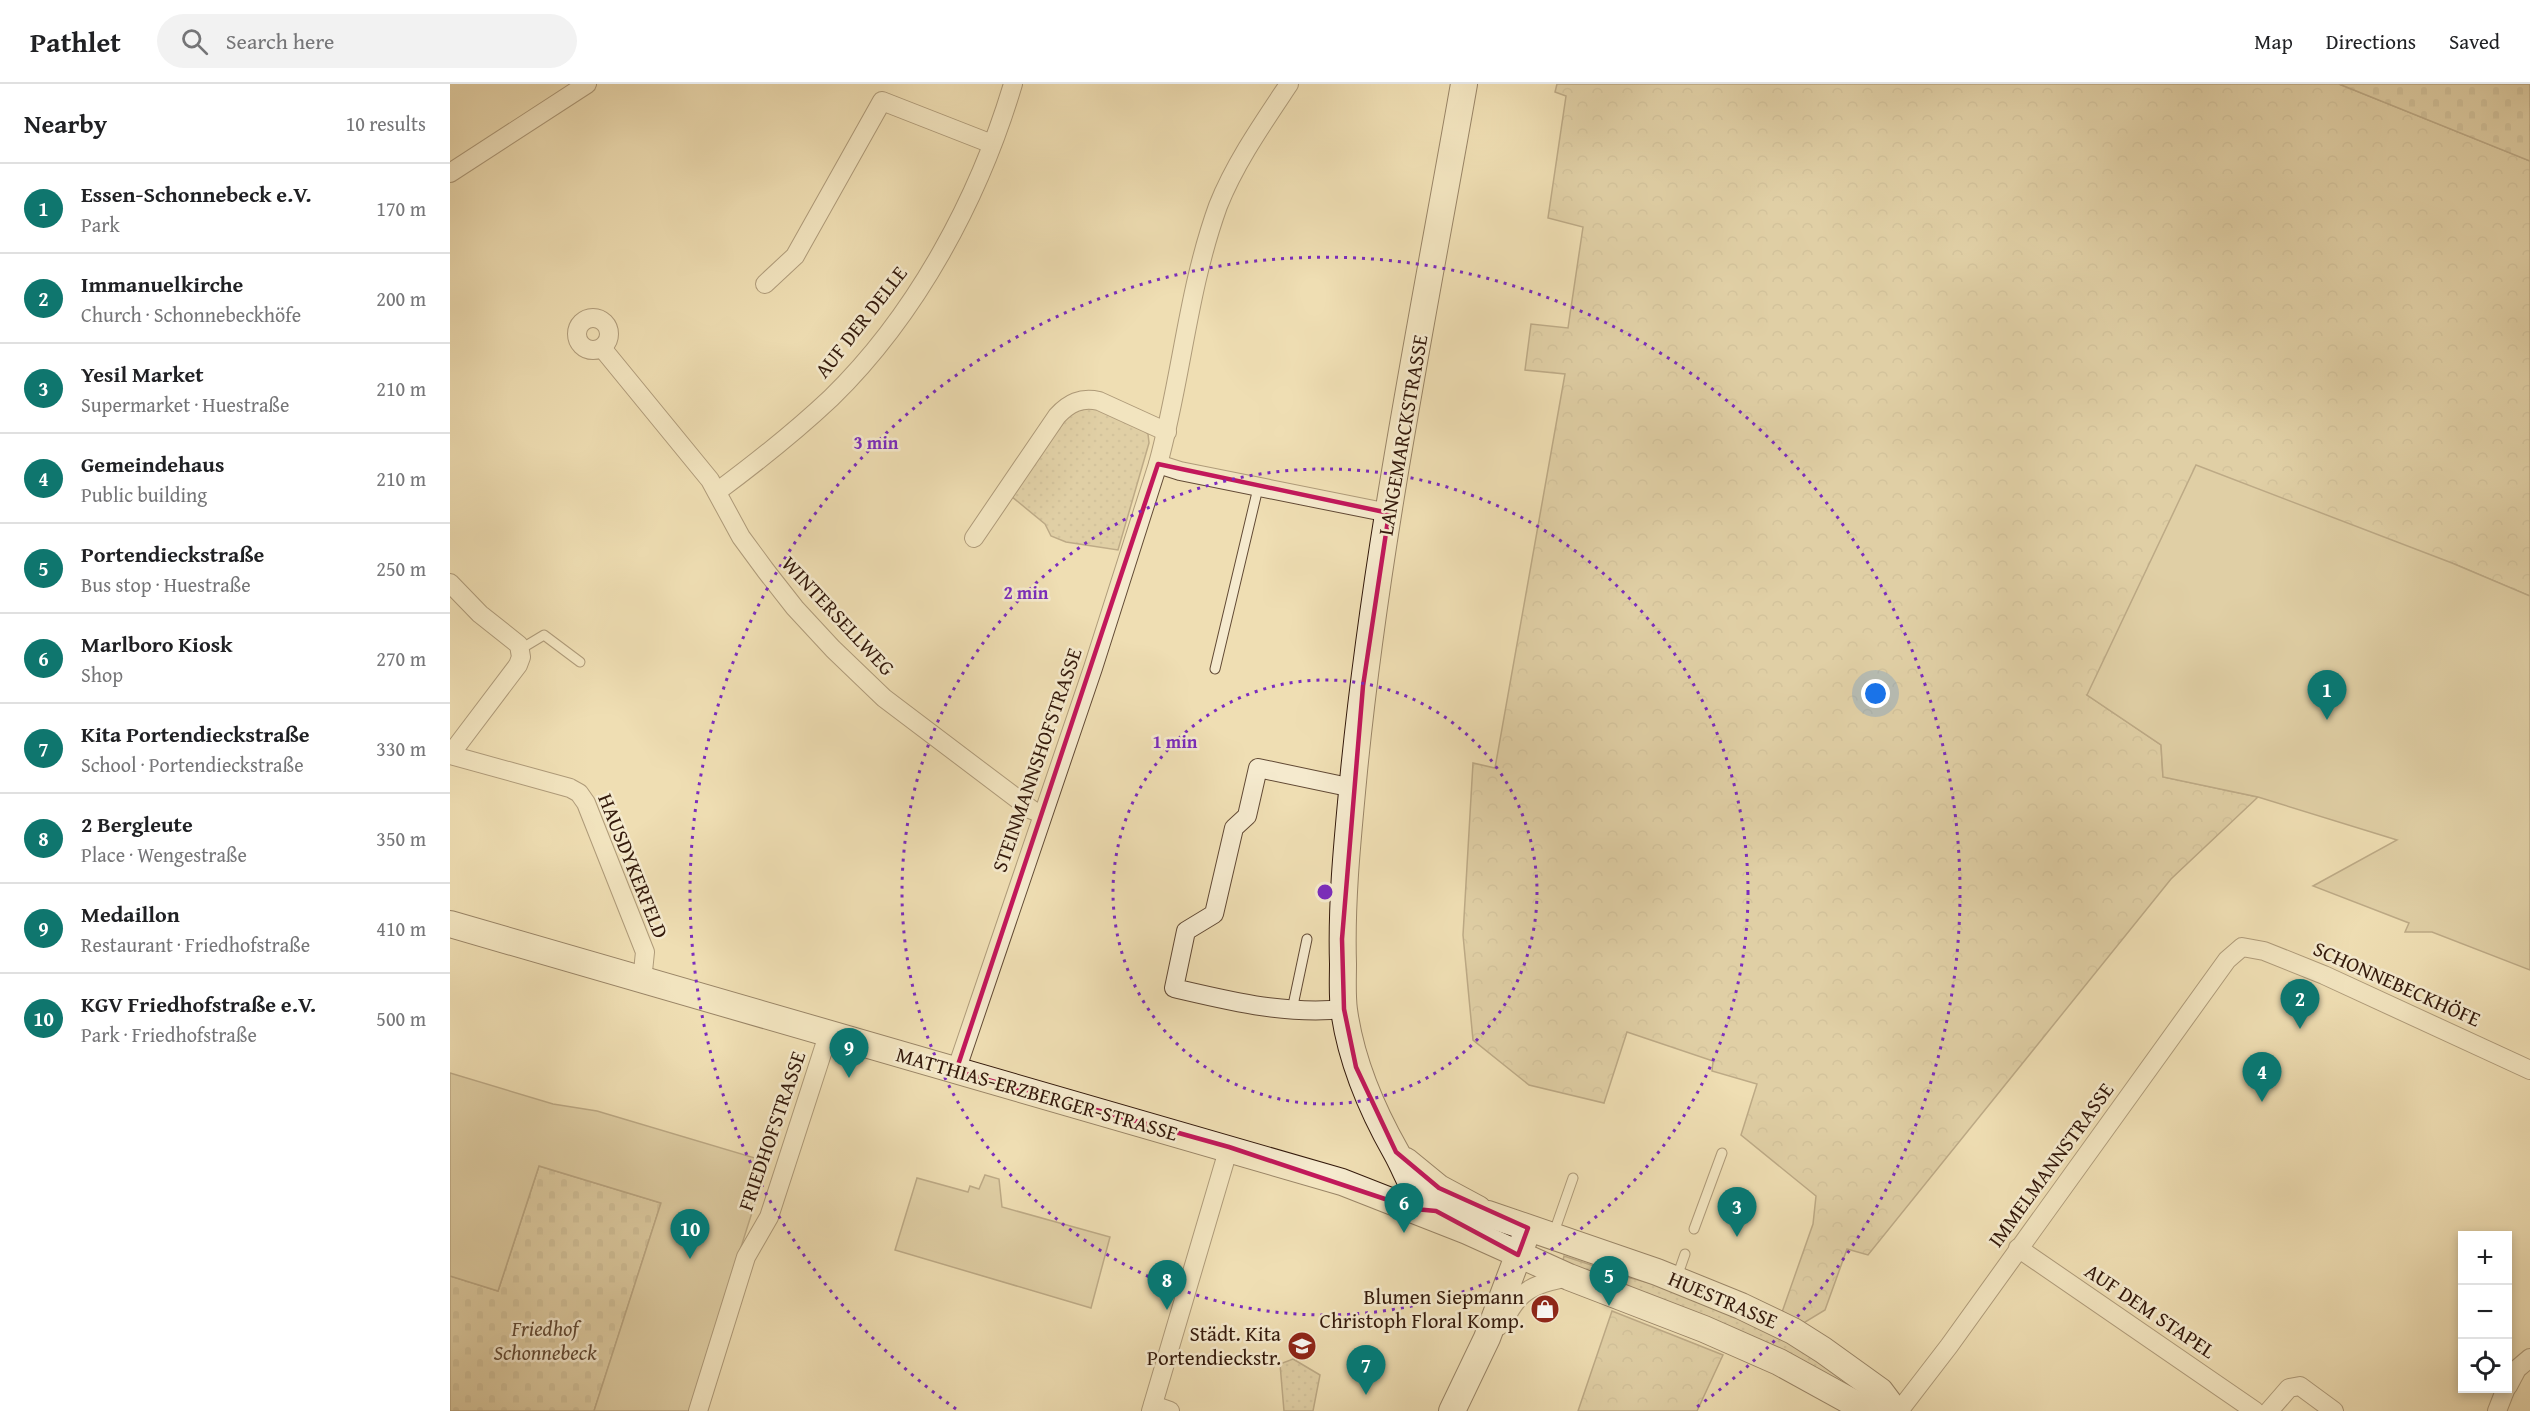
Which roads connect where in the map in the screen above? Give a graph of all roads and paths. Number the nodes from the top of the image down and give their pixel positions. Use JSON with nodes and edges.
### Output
{"nodes":[{"id":1,"x":587,"y":84,"type":"edge"},
{"id":2,"x":1012,"y":84,"type":"edge"},
{"id":3,"x":1289,"y":84,"type":"edge"},
{"id":4,"x":1464,"y":84,"type":"edge"},
{"id":5,"x":992,"y":144,"type":"junction"},
{"id":6,"x":450,"y":173,"type":"edge"},
{"id":7,"x":765,"y":284,"type":"dead end"},
{"id":8,"x":602,"y":348,"type":"dead end"},
{"id":9,"x":1167,"y":432,"type":"junction"},
{"id":10,"x":1158,"y":464,"type":"junction"},
{"id":11,"x":1258,"y":488,"type":"junction"},
{"id":12,"x":718,"y":491,"type":"junction"},
{"id":13,"x":1389,"y":513,"type":"junction"},
{"id":14,"x":974,"y":538,"type":"dead end"},
{"id":15,"x":450,"y":583,"type":"edge"},
{"id":16,"x":519,"y":651,"type":"junction"},
{"id":17,"x":580,"y":662,"type":"dead end"},
{"id":18,"x":1215,"y":669,"type":"dead end"},
{"id":19,"x":450,"y":755,"type":"edge"},
{"id":20,"x":1353,"y":788,"type":"junction"},
{"id":21,"x":1042,"y":814,"type":"junction"},
{"id":22,"x":450,"y":924,"type":"edge"},
{"id":23,"x":1307,"y":939,"type":"dead end"},
{"id":24,"x":2242,"y":947,"type":"joint"},
{"id":25,"x":642,"y":981,"type":"junction"},
{"id":26,"x":1344,"y":1009,"type":"junction"},
{"id":27,"x":1292,"y":1010,"type":"junction"},
{"id":28,"x":828,"y":1035,"type":"junction"},
{"id":29,"x":2530,"y":1070,"type":"edge"},
{"id":30,"x":956,"y":1071,"type":"junction"},
{"id":31,"x":1229,"y":1147,"type":"junction"},
{"id":32,"x":1396,"y":1152,"type":"junction"},
{"id":33,"x":1722,"y":1153,"type":"dead end"},
{"id":34,"x":1574,"y":1178,"type":"dead end"},
{"id":35,"x":1426,"y":1210,"type":"junction"},
{"id":36,"x":1488,"y":1214,"type":"junction"},
{"id":37,"x":1528,"y":1228,"type":"junction"},
{"id":38,"x":1694,"y":1229,"type":"dead end"},
{"id":39,"x":1552,"y":1237,"type":"junction"},
{"id":40,"x":2018,"y":1248,"type":"junction"},
{"id":41,"x":1685,"y":1254,"type":"dead end"},
{"id":42,"x":1518,"y":1255,"type":"junction"},
{"id":43,"x":1569,"y":1277,"type":"junction"},
{"id":44,"x":1677,"y":1279,"type":"junction"},
{"id":45,"x":1487,"y":1338,"type":"junction"},
{"id":46,"x":2530,"y":1358,"type":"edge"},
{"id":47,"x":2512,"y":1378,"type":"edge"},
{"id":48,"x":2504,"y":1393,"type":"edge"},
{"id":49,"x":1152,"y":1408,"type":"edge"},
{"id":50,"x":698,"y":1411,"type":"edge"},
{"id":51,"x":1170,"y":1411,"type":"edge"},
{"id":52,"x":1452,"y":1411,"type":"edge"},
{"id":53,"x":1868,"y":1411,"type":"edge"},
{"id":54,"x":1897,"y":1411,"type":"edge"},
{"id":55,"x":2255,"y":1411,"type":"edge"},
{"id":56,"x":2269,"y":1411,"type":"edge"},
{"id":57,"x":2334,"y":1411,"type":"edge"},
{"id":58,"x":2497,"y":1411,"type":"edge"}],
"edges":[{"from":1,"to":6,"type":"street"},
{"from":2,"to":5,"type":"street","name":"AUF DER DELLE"},
{"from":3,"to":9,"type":"street","name":"STEINMANNSHOFSTRASSE"},
{"from":4,"to":13,"type":"street","name":"LANGEMARCKSTRASSE"},
{"from":5,"to":7,"type":"street"},
{"from":5,"to":12,"type":"street","name":"AUF DER DELLE"},
{"from":8,"to":12,"type":"street","name":"WINTERSELLWEG"},
{"from":9,"to":10,"type":"street","name":"STEINMANNSHOFSTRASSE"},
{"from":9,"to":14,"type":"street"},
{"from":10,"to":11,"type":"street"},
{"from":10,"to":21,"type":"street","name":"STEINMANNSHOFSTRASSE"},
{"from":11,"to":13,"type":"street"},
{"from":11,"to":18,"type":"lane"},
{"from":12,"to":21,"type":"street","name":"WINTERSELLWEG"},
{"from":13,"to":20,"type":"street","name":"LANGEMARCKSTRASSE"},
{"from":15,"to":16,"type":"street"},
{"from":16,"to":17,"type":"lane"},
{"from":16,"to":19,"type":"street","name":"HAUSDYKERFELD"},
{"from":19,"to":25,"type":"street","name":"HAUSDYKERFELD"},
{"from":20,"to":26,"type":"street","name":"LANGEMARCKSTRASSE"},
{"from":20,"to":27,"type":"street"},
{"from":21,"to":30,"type":"street","name":"STEINMANNSHOFSTRASSE"},
{"from":22,"to":25,"type":"street","name":"MATTHIAS-ERZBERGER-STRASSE"},
{"from":23,"to":27,"type":"lane"},
{"from":24,"to":29,"type":"street","name":"SCHONNEBECKHÖFE"},
{"from":24,"to":40,"type":"street","name":"IMMELMANNSTRASSE"},
{"from":25,"to":28,"type":"street","name":"MATTHIAS-ERZBERGER-STRASSE"},
{"from":26,"to":27,"type":"street"},
{"from":26,"to":32,"type":"street","name":"LANGEMARCKSTRASSE"},
{"from":28,"to":30,"type":"street","name":"MATTHIAS-ERZBERGER-STRASSE"},
{"from":28,"to":50,"type":"street","name":"FRIEDHOFSTRASSE"},
{"from":30,"to":31,"type":"street","name":"MATTHIAS-ERZBERGER-STRASSE"},
{"from":31,"to":35,"type":"street","name":"MATTHIAS-ERZBERGER-STRASSE"},
{"from":31,"to":49,"type":"street"},
{"from":32,"to":35,"type":"street","name":"LANGEMARCKSTRASSE"},
{"from":32,"to":36,"type":"street","name":"LANGEMARCKSTRASSE"},
{"from":33,"to":38,"type":"lane"},
{"from":34,"to":39,"type":"lane"},
{"from":35,"to":36,"type":"street","name":"MATTHIAS-ERZBERGER-STRASSE"},
{"from":35,"to":42,"type":"street","name":"LANGEMARCKSTRASSE"},
{"from":36,"to":37,"type":"street","name":"MATTHIAS-ERZBERGER-STRASSE"},
{"from":37,"to":39,"type":"street","name":"HUESTRASSE"},
{"from":37,"to":42,"type":"street"},
{"from":39,"to":44,"type":"street","name":"HUESTRASSE"},
{"from":40,"to":54,"type":"street","name":"IMMELMANNSTRASSE"},
{"from":40,"to":55,"type":"street","name":"AUF DEM STAPEL"},
{"from":41,"to":44,"type":"lane"},
{"from":42,"to":43,"type":"street","name":"HUESTRASSE"},
{"from":42,"to":45,"type":"street"},
{"from":43,"to":45,"type":"street"},
{"from":43,"to":53,"type":"street","name":"HUESTRASSE"},
{"from":44,"to":54,"type":"street","name":"HUESTRASSE"},
{"from":45,"to":52,"type":"street"},
{"from":46,"to":47,"type":"street"},
{"from":48,"to":58,"type":"street"},
{"from":49,"to":51,"type":"street"},
{"from":56,"to":57,"type":"street"}]}
